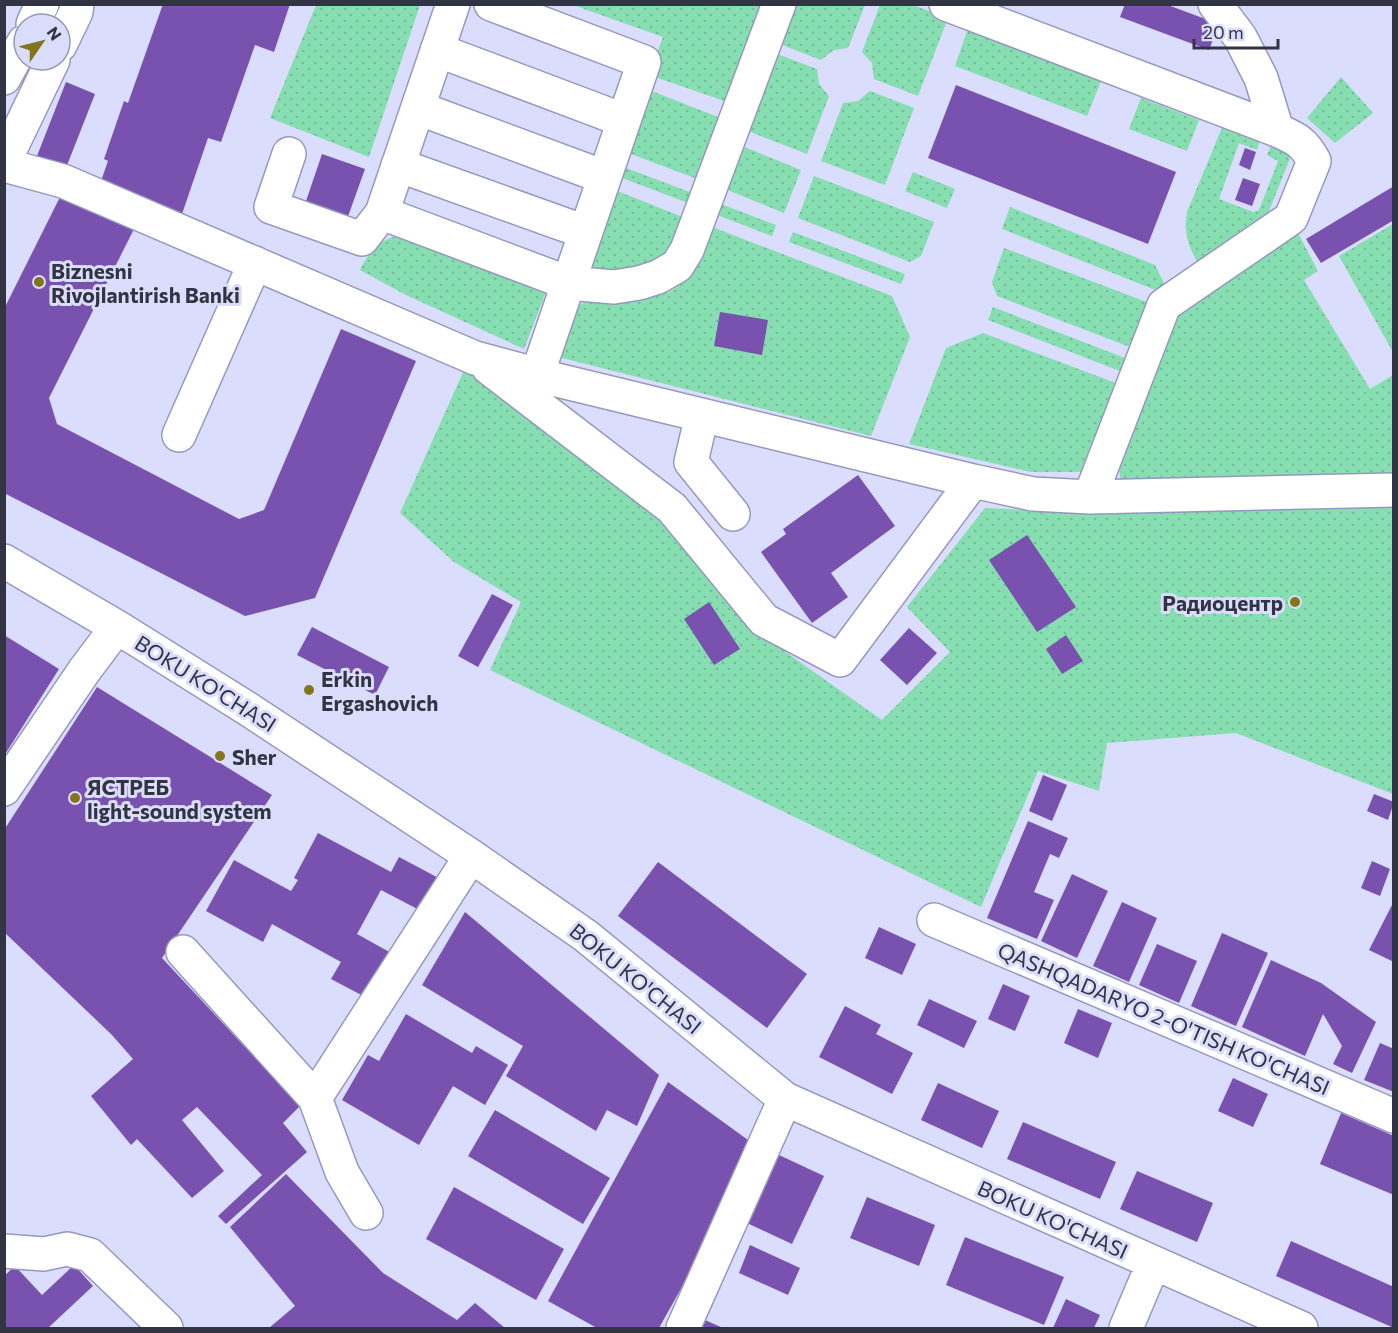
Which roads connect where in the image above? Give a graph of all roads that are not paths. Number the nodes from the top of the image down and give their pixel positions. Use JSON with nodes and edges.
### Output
{"nodes":[{"id":1,"x":77,"y":4,"type":"edge"},
{"id":2,"x":453,"y":4,"type":"edge"},
{"id":3,"x":491,"y":4,"type":"edge"},
{"id":4,"x":779,"y":4,"type":"edge"},
{"id":5,"x":1215,"y":4,"type":"edge"},
{"id":6,"x":957,"y":7,"type":"edge"},
{"id":7,"x":72,"y":20,"type":"edge"},
{"id":8,"x":437,"y":50,"type":"junction"},
{"id":9,"x":12,"y":64,"type":"edge"},
{"id":10,"x":47,"y":72,"type":"edge"},
{"id":11,"x":4,"y":78,"type":"edge"},
{"id":12,"x":418,"y":108,"type":"junction"},
{"id":13,"x":624,"y":120,"type":"junction"},
{"id":14,"x":1277,"y":130,"type":"junction"},
{"id":15,"x":289,"y":154,"type":"dead end"},
{"id":16,"x":4,"y":164,"type":"edge"},
{"id":17,"x":398,"y":165,"type":"junction"},
{"id":18,"x":604,"y":177,"type":"junction"},
{"id":19,"x":382,"y":213,"type":"junction"},
{"id":20,"x":585,"y":232,"type":"junction"},
{"id":21,"x":255,"y":262,"type":"junction"},
{"id":22,"x":568,"y":283,"type":"junction"},
{"id":23,"x":475,"y":358,"type":"junction"},
{"id":24,"x":537,"y":375,"type":"junction"},
{"id":25,"x":702,"y":415,"type":"junction"},
{"id":26,"x":180,"y":435,"type":"dead end"},
{"id":27,"x":973,"y":481,"type":"junction"},
{"id":28,"x":1394,"y":490,"type":"edge"},
{"id":29,"x":1090,"y":497,"type":"junction"},
{"id":30,"x":733,"y":514,"type":"dead end"},
{"id":31,"x":4,"y":561,"type":"edge"},
{"id":32,"x":117,"y":627,"type":"junction"},
{"id":33,"x":4,"y":789,"type":"edge"},
{"id":34,"x":471,"y":856,"type":"junction"},
{"id":35,"x":934,"y":920,"type":"dead end"},
{"id":36,"x":183,"y":952,"type":"dead end"},
{"id":37,"x":315,"y":1098,"type":"junction"},
{"id":38,"x":785,"y":1099,"type":"junction"},
{"id":39,"x":1394,"y":1116,"type":"edge"},
{"id":40,"x":366,"y":1213,"type":"dead end"},
{"id":41,"x":4,"y":1251,"type":"edge"},
{"id":42,"x":1153,"y":1264,"type":"junction"},
{"id":43,"x":166,"y":1329,"type":"edge"},
{"id":44,"x":683,"y":1329,"type":"edge"},
{"id":45,"x":1126,"y":1329,"type":"edge"},
{"id":46,"x":1301,"y":1329,"type":"edge"}],
"edges":[{"from":1,"to":7,"type":"street"},
{"from":2,"to":8,"type":"street"},
{"from":3,"to":13,"type":"street"},
{"from":4,"to":22,"type":"street"},
{"from":5,"to":14,"type":"street"},
{"from":6,"to":14,"type":"street"},
{"from":8,"to":12,"type":"street"},
{"from":8,"to":13,"type":"street"},
{"from":9,"to":11,"type":"street"},
{"from":10,"to":16,"type":"street"},
{"from":12,"to":17,"type":"street"},
{"from":12,"to":18,"type":"street"},
{"from":13,"to":18,"type":"street"},
{"from":14,"to":29,"type":"street"},
{"from":15,"to":19,"type":"street"},
{"from":16,"to":21,"type":"street"},
{"from":17,"to":19,"type":"street"},
{"from":17,"to":20,"type":"street"},
{"from":18,"to":20,"type":"street"},
{"from":19,"to":22,"type":"street"},
{"from":20,"to":22,"type":"street"},
{"from":21,"to":23,"type":"street"},
{"from":21,"to":26,"type":"street"},
{"from":22,"to":24,"type":"street"},
{"from":23,"to":24,"type":"street"},
{"from":23,"to":27,"type":"street"},
{"from":24,"to":25,"type":"street"},
{"from":25,"to":27,"type":"street"},
{"from":25,"to":30,"type":"street"},
{"from":27,"to":29,"type":"street"},
{"from":28,"to":29,"type":"street"},
{"from":31,"to":32,"type":"street","name":"BOKU KO'CHASI"},
{"from":32,"to":33,"type":"street"},
{"from":32,"to":34,"type":"street","name":"BOKU KO'CHASI"},
{"from":34,"to":37,"type":"street"},
{"from":34,"to":38,"type":"street","name":"BOKU KO'CHASI"},
{"from":35,"to":39,"type":"street","name":"QASHQADARYO 2-O'TISH KO'CHASI"},
{"from":36,"to":37,"type":"street"},
{"from":37,"to":40,"type":"street"},
{"from":38,"to":42,"type":"street","name":"BOKU KO'CHASI"},
{"from":38,"to":44,"type":"street"},
{"from":41,"to":43,"type":"street"},
{"from":42,"to":45,"type":"street"},
{"from":42,"to":46,"type":"street","name":"BOKU KO'CHASI"}]}
